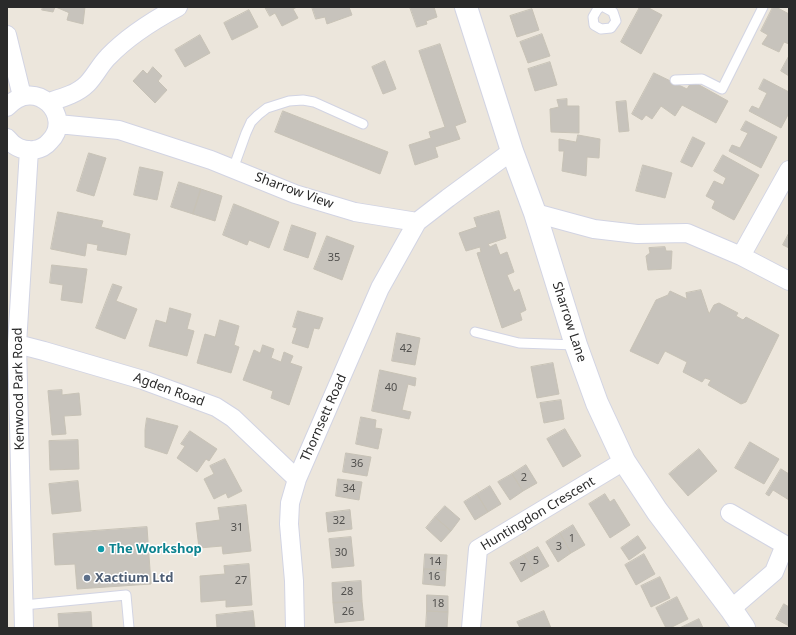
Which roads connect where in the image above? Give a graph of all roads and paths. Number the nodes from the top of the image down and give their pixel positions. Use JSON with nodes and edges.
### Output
{"nodes":[{"id":1,"x":178,"y":7,"type":"edge"},
{"id":2,"x":466,"y":7,"type":"edge"},
{"id":3,"x":600,"y":7,"type":"edge"},
{"id":4,"x":604,"y":7,"type":"edge"},
{"id":5,"x":763,"y":7,"type":"edge"},
{"id":6,"x":7,"y":34,"type":"edge"},
{"id":7,"x":675,"y":80,"type":"dead end"},
{"id":8,"x":22,"y":96,"type":"junction"},
{"id":9,"x":49,"y":102,"type":"junction"},
{"id":10,"x":7,"y":107,"type":"edge"},
{"id":11,"x":58,"y":124,"type":"junction"},
{"id":12,"x":363,"y":124,"type":"dead end"},
{"id":13,"x":9,"y":144,"type":"edge"},
{"id":14,"x":29,"y":150,"type":"junction"},
{"id":15,"x":512,"y":151,"type":"junction"},
{"id":16,"x":233,"y":169,"type":"junction"},
{"id":17,"x":789,"y":170,"type":"edge"},
{"id":18,"x":535,"y":213,"type":"junction"},
{"id":19,"x":417,"y":222,"type":"junction"},
{"id":20,"x":741,"y":256,"type":"junction"},
{"id":21,"x":789,"y":281,"type":"edge"},
{"id":22,"x":475,"y":332,"type":"dead end"},
{"id":23,"x":17,"y":344,"type":"junction"},
{"id":24,"x":576,"y":345,"type":"junction"},
{"id":25,"x":624,"y":461,"type":"junction"},
{"id":26,"x":297,"y":479,"type":"junction"},
{"id":27,"x":730,"y":513,"type":"dead end"},
{"id":28,"x":24,"y":605,"type":"junction"},
{"id":29,"x":731,"y":609,"type":"junction"},
{"id":30,"x":24,"y":628,"type":"edge"},
{"id":31,"x":129,"y":628,"type":"edge"},
{"id":32,"x":296,"y":628,"type":"edge"},
{"id":33,"x":472,"y":628,"type":"edge"},
{"id":34,"x":744,"y":628,"type":"edge"}],
"edges":[{"from":1,"to":9,"type":"street"},
{"from":2,"to":15,"type":"street","name":"Sharrow Lane"},
{"from":3,"to":4,"type":"lane"},
{"from":5,"to":7,"type":"lane"},
{"from":6,"to":8,"type":"street"},
{"from":8,"to":9,"type":"street"},
{"from":8,"to":10,"type":"street"},
{"from":9,"to":11,"type":"street"},
{"from":11,"to":14,"type":"street"},
{"from":11,"to":16,"type":"street","name":"Sharrow View"},
{"from":12,"to":16,"type":"lane"},
{"from":13,"to":14,"type":"street"},
{"from":14,"to":23,"type":"street","name":"Kenwood Park Road"},
{"from":15,"to":18,"type":"street","name":"Sharrow Lane"},
{"from":15,"to":19,"type":"street"},
{"from":16,"to":19,"type":"street","name":"Sharrow View"},
{"from":17,"to":20,"type":"street"},
{"from":18,"to":20,"type":"street"},
{"from":18,"to":24,"type":"street","name":"Sharrow Lane"},
{"from":19,"to":26,"type":"street","name":"Thornsett Road"},
{"from":20,"to":21,"type":"street"},
{"from":22,"to":24,"type":"lane"},
{"from":23,"to":26,"type":"street","name":"Agden Road"},
{"from":23,"to":28,"type":"street","name":"Kenwood Park Road"},
{"from":24,"to":25,"type":"street","name":"Sharrow Lane"},
{"from":25,"to":29,"type":"street","name":"Sharrow Lane"},
{"from":25,"to":33,"type":"street","name":"Huntingdon Crescent"},
{"from":26,"to":32,"type":"street","name":"Thornsett Road"},
{"from":27,"to":29,"type":"street"},
{"from":28,"to":30,"type":"street","name":"Kenwood Park Road"},
{"from":28,"to":31,"type":"lane"},
{"from":29,"to":34,"type":"street","name":"Sharrow Lane"}]}
